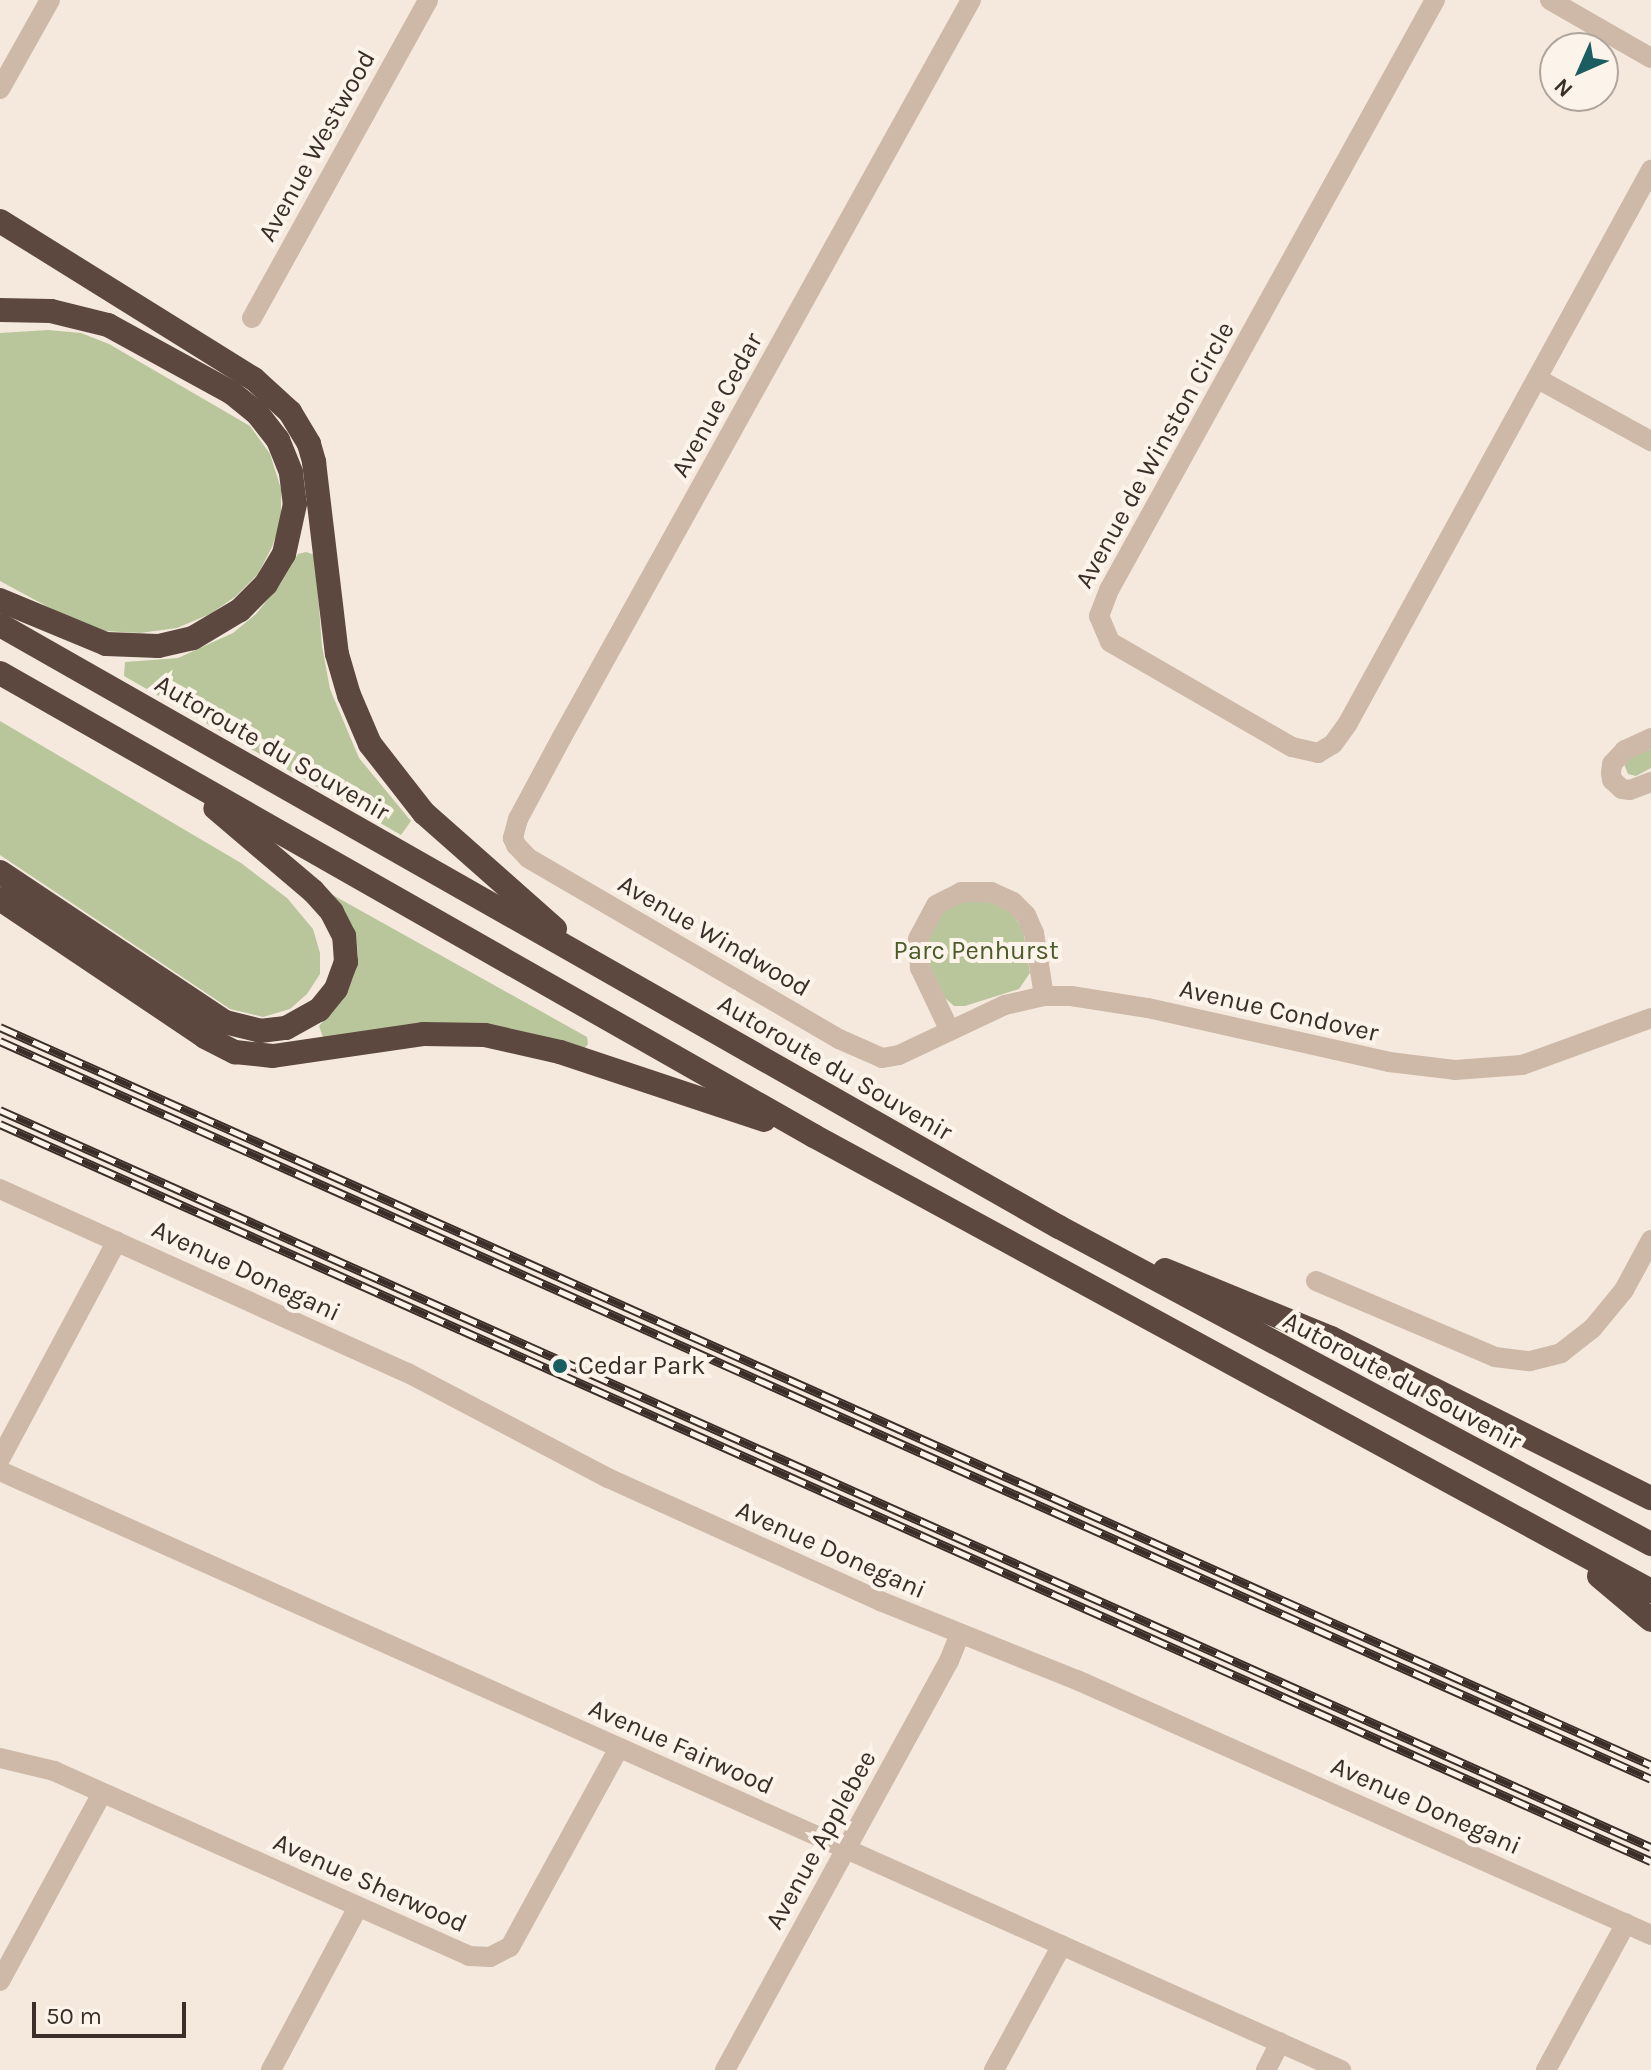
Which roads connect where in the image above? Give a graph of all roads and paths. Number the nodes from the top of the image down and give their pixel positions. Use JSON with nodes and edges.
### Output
{"nodes":[{"id":1,"x":50,"y":0,"type":"edge"},
{"id":2,"x":428,"y":0,"type":"edge"},
{"id":3,"x":971,"y":0,"type":"edge"},
{"id":4,"x":1435,"y":0,"type":"edge"},
{"id":5,"x":1550,"y":0,"type":"edge"},
{"id":6,"x":1651,"y":58,"type":"edge"},
{"id":7,"x":0,"y":89,"type":"edge"},
{"id":8,"x":1651,"y":170,"type":"edge"},
{"id":9,"x":0,"y":221,"type":"edge"},
{"id":10,"x":0,"y":310,"type":"edge"},
{"id":11,"x":252,"y":318,"type":"dead end"},
{"id":12,"x":1538,"y":379,"type":"junction"},
{"id":13,"x":1651,"y":441,"type":"edge"},
{"id":14,"x":0,"y":600,"type":"edge"},
{"id":15,"x":0,"y":625,"type":"edge"},
{"id":16,"x":0,"y":673,"type":"edge"},
{"id":17,"x":1651,"y":738,"type":"edge"},
{"id":18,"x":167,"y":768,"type":"junction"},
{"id":19,"x":1651,"y":782,"type":"edge"},
{"id":20,"x":513,"y":838,"type":"joint"},
{"id":21,"x":0,"y":872,"type":"edge"},
{"id":22,"x":0,"y":899,"type":"edge"},
{"id":23,"x":597,"y":964,"type":"junction"},
{"id":24,"x":1044,"y":996,"type":"junction"},
{"id":25,"x":1651,"y":1018,"type":"edge"},
{"id":26,"x":949,"y":1029,"type":"junction"},
{"id":27,"x":899,"y":1055,"type":"joint"},
{"id":28,"x":814,"y":1136,"type":"junction"},
{"id":29,"x":0,"y":1189,"type":"edge"},
{"id":30,"x":1059,"y":1227,"type":"junction"},
{"id":31,"x":1651,"y":1240,"type":"edge"},
{"id":32,"x":117,"y":1241,"type":"junction"},
{"id":33,"x":1316,"y":1281,"type":"dead end"},
{"id":34,"x":0,"y":1459,"type":"edge"},
{"id":35,"x":0,"y":1471,"type":"edge"},
{"id":36,"x":1651,"y":1498,"type":"edge"},
{"id":37,"x":1651,"y":1544,"type":"edge"},
{"id":38,"x":1567,"y":1548,"type":"junction"},
{"id":39,"x":1651,"y":1591,"type":"edge"},
{"id":40,"x":1651,"y":1620,"type":"edge"},
{"id":41,"x":960,"y":1634,"type":"junction"},
{"id":42,"x":619,"y":1748,"type":"junction"},
{"id":43,"x":0,"y":1758,"type":"edge"},
{"id":44,"x":102,"y":1793,"type":"junction"},
{"id":45,"x":846,"y":1848,"type":"junction"},
{"id":46,"x":358,"y":1907,"type":"junction"},
{"id":47,"x":1626,"y":1923,"type":"junction"},
{"id":48,"x":1651,"y":1935,"type":"edge"},
{"id":49,"x":1062,"y":1945,"type":"junction"},
{"id":50,"x":0,"y":1981,"type":"edge"},
{"id":51,"x":1280,"y":2042,"type":"junction"},
{"id":52,"x":271,"y":2070,"type":"edge"},
{"id":53,"x":725,"y":2070,"type":"edge"},
{"id":54,"x":994,"y":2070,"type":"edge"},
{"id":55,"x":1266,"y":2070,"type":"edge"},
{"id":56,"x":1341,"y":2070,"type":"edge"},
{"id":57,"x":1546,"y":2070,"type":"edge"}],
"edges":[{"from":1,"to":7,"type":"street"},
{"from":2,"to":11,"type":"street","name":"Avenue Westwood"},
{"from":3,"to":20,"type":"street","name":"Avenue Cedar"},
{"from":4,"to":12,"type":"street","name":"Avenue de Winston Circle"},
{"from":5,"to":6,"type":"street"},
{"from":8,"to":12,"type":"street","name":"Avenue de Winston Circle"},
{"from":9,"to":23,"type":"highway"},
{"from":10,"to":14,"type":"highway"},
{"from":12,"to":13,"type":"street"},
{"from":15,"to":23,"type":"highway","name":"Autoroute du Souvenir"},
{"from":16,"to":18,"type":"highway"},
{"from":17,"to":19,"type":"street"},
{"from":18,"to":21,"type":"highway"},
{"from":18,"to":28,"type":"highway"},
{"from":20,"to":27,"type":"street","name":"Avenue Windwood"},
{"from":22,"to":28,"type":"highway"},
{"from":23,"to":30,"type":"highway","name":"Autoroute du Souvenir"},
{"from":24,"to":25,"type":"street","name":"Avenue Condover"},
{"from":24,"to":26,"type":"street","name":"Avenue Condover"},
{"from":24,"to":26,"type":"street"},
{"from":26,"to":27,"type":"street","name":"Avenue Condover"},
{"from":28,"to":38,"type":"highway"},
{"from":29,"to":32,"type":"street","name":"Avenue Donegani"},
{"from":30,"to":36,"type":"highway"},
{"from":30,"to":37,"type":"highway","name":"Autoroute du Souvenir"},
{"from":31,"to":33,"type":"street"},
{"from":32,"to":34,"type":"street"},
{"from":32,"to":41,"type":"street","name":"Avenue Donegani"},
{"from":35,"to":42,"type":"street","name":"Avenue Fairwood"},
{"from":38,"to":39,"type":"highway"},
{"from":38,"to":40,"type":"highway"},
{"from":41,"to":45,"type":"street","name":"Avenue Applebee"},
{"from":41,"to":47,"type":"street","name":"Avenue Donegani"},
{"from":42,"to":45,"type":"street","name":"Avenue Fairwood"},
{"from":42,"to":46,"type":"street","name":"Avenue Sherwood"},
{"from":43,"to":44,"type":"street","name":"Avenue Sherwood"},
{"from":44,"to":46,"type":"street","name":"Avenue Sherwood"},
{"from":44,"to":50,"type":"street"},
{"from":45,"to":49,"type":"street","name":"Avenue Fairwood"},
{"from":45,"to":53,"type":"street","name":"Avenue Applebee"},
{"from":46,"to":52,"type":"street"},
{"from":47,"to":48,"type":"street","name":"Avenue Donegani"},
{"from":47,"to":57,"type":"street"},
{"from":49,"to":51,"type":"street","name":"Avenue Fairwood"},
{"from":49,"to":54,"type":"street"},
{"from":51,"to":55,"type":"street"},
{"from":51,"to":56,"type":"street","name":"Avenue Fairwood"}]}
